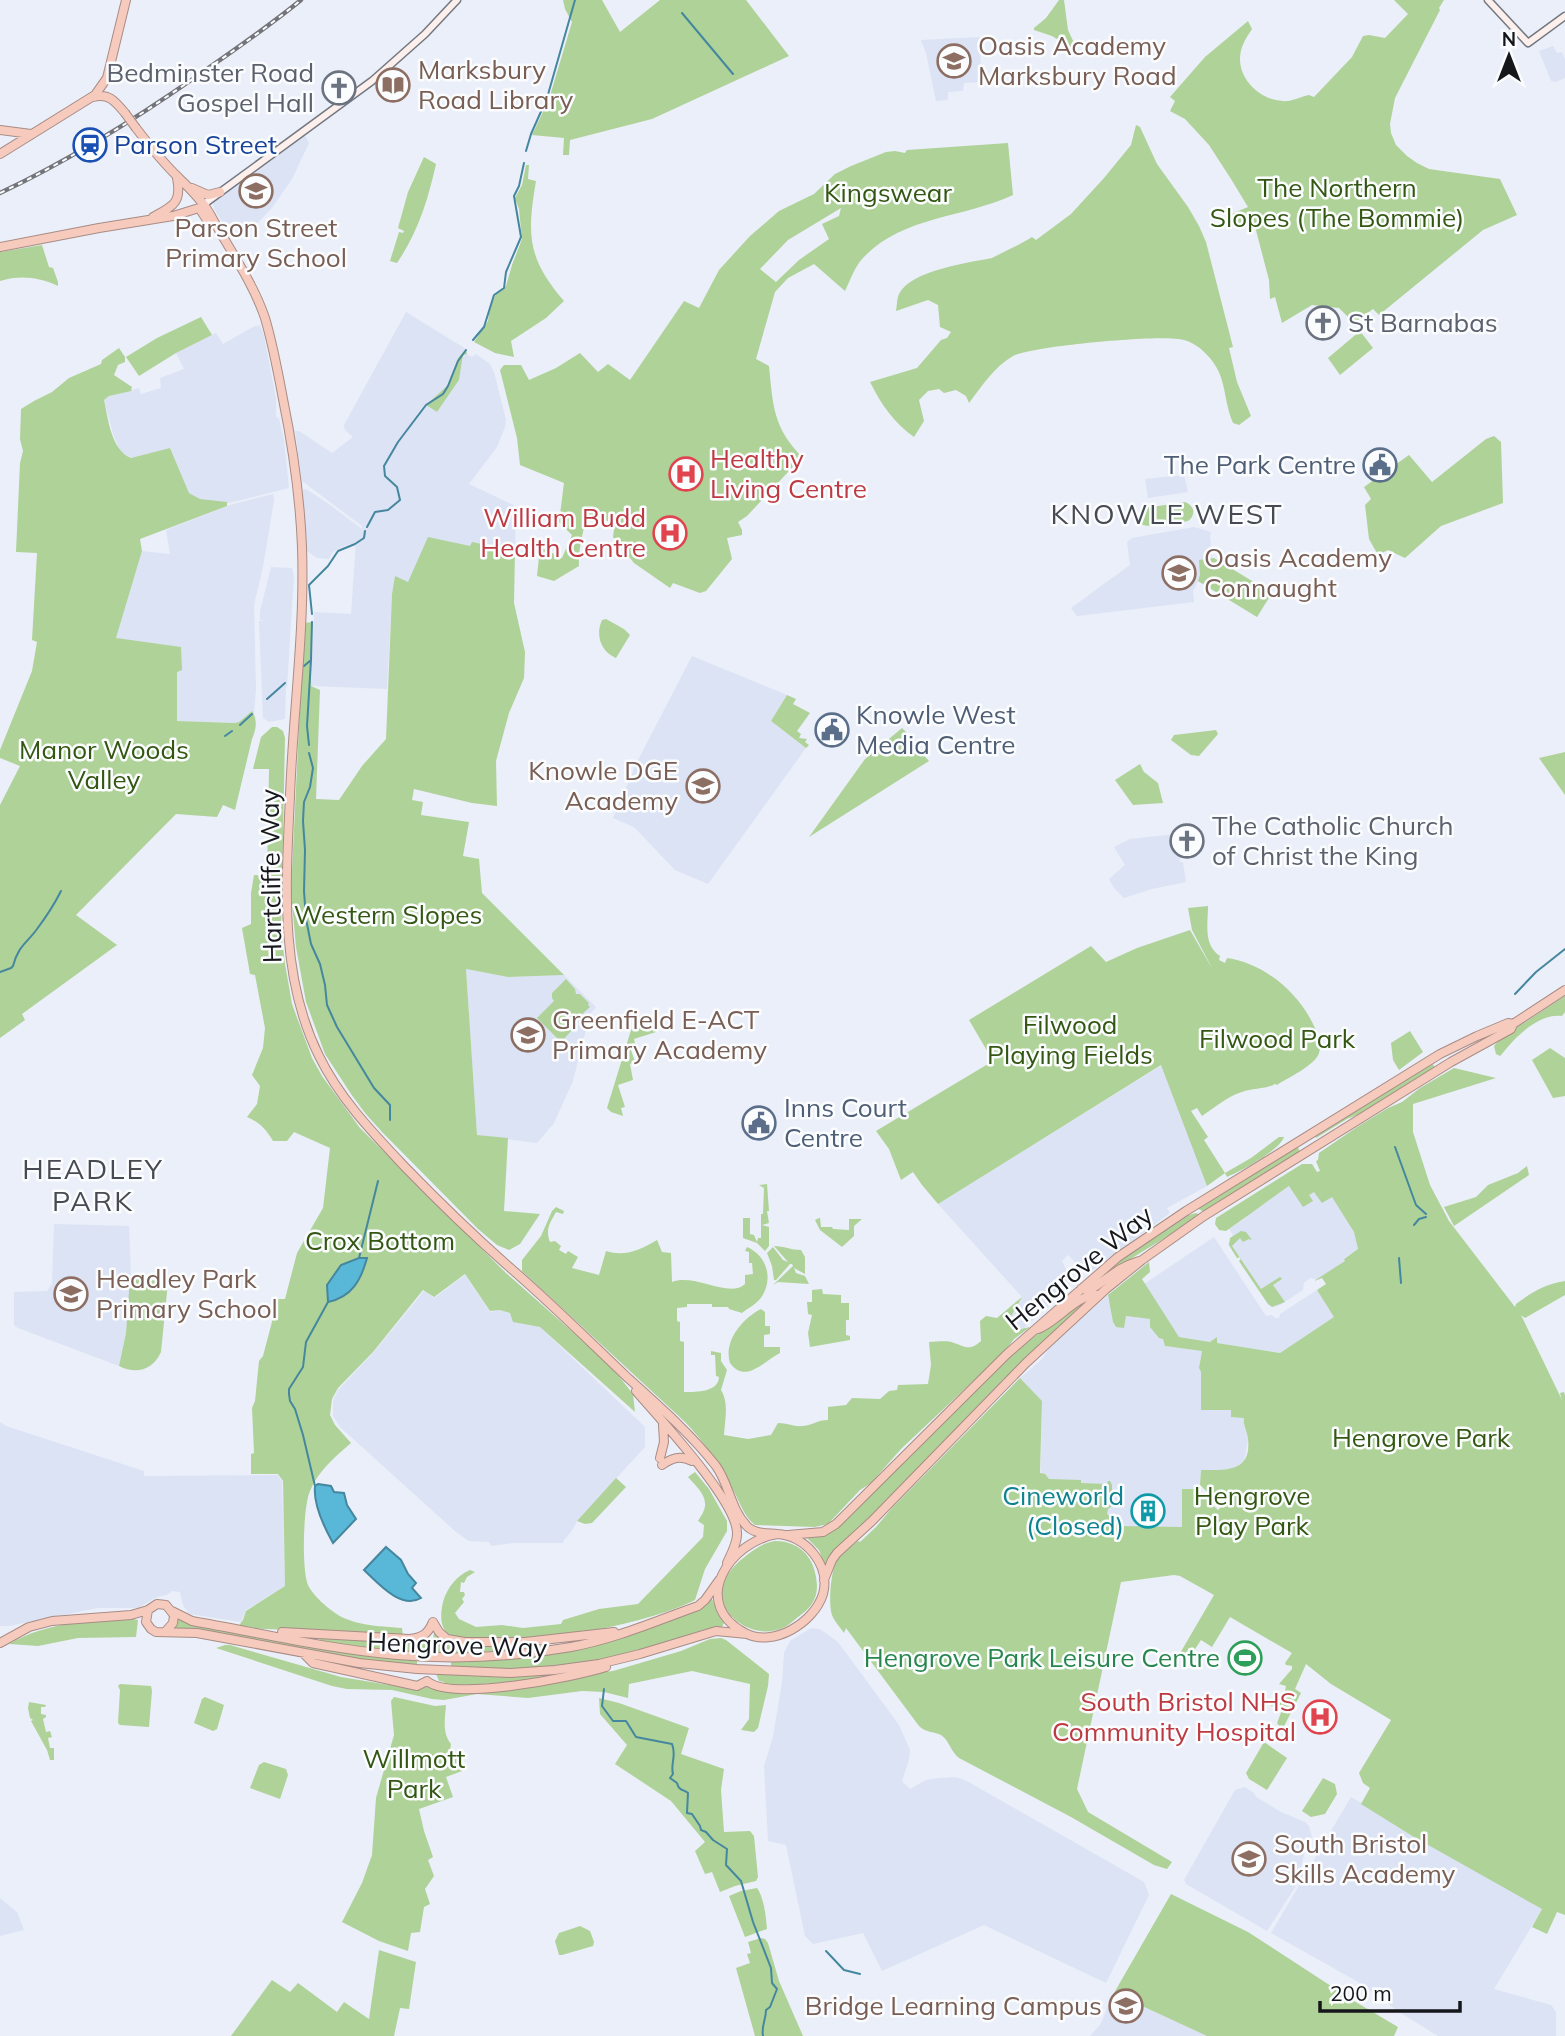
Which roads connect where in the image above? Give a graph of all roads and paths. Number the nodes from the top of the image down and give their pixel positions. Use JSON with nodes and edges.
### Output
{"nodes":[{"id":1,"x":127,"y":0,"type":"edge"},
{"id":2,"x":457,"y":0,"type":"edge"},
{"id":3,"x":1488,"y":0,"type":"edge"},
{"id":4,"x":1565,"y":16,"type":"edge"},
{"id":5,"x":107,"y":78,"type":"junction"},
{"id":6,"x":93,"y":97,"type":"junction"},
{"id":7,"x":110,"y":97,"type":"junction"},
{"id":8,"x":0,"y":130,"type":"edge"},
{"id":9,"x":30,"y":134,"type":"junction"},
{"id":10,"x":0,"y":154,"type":"edge"},
{"id":11,"x":177,"y":176,"type":"junction"},
{"id":12,"x":186,"y":185,"type":"junction"},
{"id":13,"x":220,"y":192,"type":"junction"},
{"id":14,"x":174,"y":205,"type":"junction"},
{"id":15,"x":201,"y":207,"type":"junction"},
{"id":16,"x":173,"y":216,"type":"junction"},
{"id":17,"x":147,"y":220,"type":"junction"},
{"id":18,"x":0,"y":247,"type":"edge"},
{"id":19,"x":1565,"y":990,"type":"edge"},
{"id":20,"x":1513,"y":1024,"type":"junction"},
{"id":21,"x":1488,"y":1038,"type":"dead end"},
{"id":22,"x":1462,"y":1042,"type":"junction"},
{"id":23,"x":1462,"y":1057,"type":"junction"},
{"id":24,"x":1433,"y":1058,"type":"junction"},
{"id":25,"x":1346,"y":1128,"type":"junction"},
{"id":26,"x":1304,"y":1148,"type":"dead end"},
{"id":27,"x":1186,"y":1211,"type":"junction"},
{"id":28,"x":1204,"y":1216,"type":"junction"},
{"id":29,"x":1142,"y":1260,"type":"junction"},
{"id":30,"x":1081,"y":1289,"type":"junction"},
{"id":31,"x":1098,"y":1295,"type":"junction"},
{"id":32,"x":1032,"y":1332,"type":"junction"},
{"id":33,"x":614,"y":1365,"type":"junction"},
{"id":34,"x":662,"y":1422,"type":"junction"},
{"id":35,"x":698,"y":1465,"type":"junction"},
{"id":36,"x":777,"y":1534,"type":"junction"},
{"id":37,"x":788,"y":1535,"type":"junction"},
{"id":38,"x":727,"y":1565,"type":"junction"},
{"id":39,"x":720,"y":1578,"type":"junction"},
{"id":40,"x":824,"y":1580,"type":"junction"},
{"id":41,"x":148,"y":1610,"type":"junction"},
{"id":42,"x":172,"y":1611,"type":"junction"},
{"id":43,"x":131,"y":1615,"type":"junction"},
{"id":44,"x":146,"y":1622,"type":"junction"},
{"id":45,"x":248,"y":1630,"type":"junction"},
{"id":46,"x":628,"y":1631,"type":"junction"},
{"id":47,"x":163,"y":1632,"type":"junction"},
{"id":48,"x":747,"y":1634,"type":"junction"},
{"id":49,"x":685,"y":1641,"type":"junction"},
{"id":50,"x":0,"y":1645,"type":"edge"},
{"id":51,"x":303,"y":1653,"type":"junction"}],
"edges":[{"from":1,"to":5,"type":"highway"},
{"from":2,"to":13,"type":"main road"},
{"from":3,"to":4,"type":"main road"},
{"from":5,"to":6,"type":"highway"},
{"from":5,"to":7,"type":"highway"},
{"from":6,"to":7,"type":"highway"},
{"from":6,"to":9,"type":"highway"},
{"from":7,"to":11,"type":"highway","bridge":true},
{"from":8,"to":9,"type":"highway"},
{"from":9,"to":10,"type":"highway"},
{"from":11,"to":12,"type":"highway"},
{"from":11,"to":14,"type":"highway"},
{"from":12,"to":13,"type":"highway"},
{"from":12,"to":15,"type":"highway"},
{"from":13,"to":15,"type":"main road"},
{"from":14,"to":16,"type":"highway"},
{"from":14,"to":17,"type":"highway"},
{"from":15,"to":16,"type":"highway"},
{"from":15,"to":33,"type":"highway","name":"Hartcliffe Way"},
{"from":16,"to":17,"type":"highway"},
{"from":17,"to":18,"type":"highway"},
{"from":19,"to":20,"type":"highway"},
{"from":20,"to":22,"type":"highway"},
{"from":20,"to":23,"type":"highway","name":"Hengrove Way"},
{"from":21,"to":22,"type":"highway"},
{"from":22,"to":24,"type":"highway","name":"Hengrove Way"},
{"from":23,"to":24,"type":"highway"},
{"from":23,"to":25,"type":"highway","name":"Hengrove Way"},
{"from":24,"to":27,"type":"highway","name":"Hengrove Way"},
{"from":25,"to":26,"type":"highway"},
{"from":25,"to":28,"type":"highway","name":"Hengrove Way"},
{"from":27,"to":28,"type":"highway"},
{"from":27,"to":30,"type":"highway","name":"Hengrove Way"},
{"from":28,"to":29,"type":"highway","name":"Hengrove Way"},
{"from":29,"to":30,"type":"highway"},
{"from":29,"to":31,"type":"highway","name":"Hengrove Way"},
{"from":30,"to":32,"type":"highway","name":"Hengrove Way"},
{"from":31,"to":32,"type":"highway"},
{"from":31,"to":40,"type":"highway","name":"Hengrove Way"},
{"from":32,"to":37,"type":"highway","name":"Hengrove Way"},
{"from":33,"to":34,"type":"highway","name":"Hartcliffe Way"},
{"from":33,"to":36,"type":"highway","name":"Hartcliffe Way"},
{"from":34,"to":35,"type":"highway","name":"Hartcliffe Way"},
{"from":34,"to":35,"type":"highway"},
{"from":35,"to":38,"type":"highway","name":"Hartcliffe Way"},
{"from":36,"to":37,"type":"highway"},
{"from":36,"to":38,"type":"highway"},
{"from":37,"to":40,"type":"highway"},
{"from":38,"to":39,"type":"highway"},
{"from":39,"to":46,"type":"highway","name":"Hengrove Way"},
{"from":39,"to":48,"type":"highway"},
{"from":40,"to":48,"type":"highway"},
{"from":41,"to":42,"type":"highway"},
{"from":41,"to":43,"type":"highway"},
{"from":41,"to":44,"type":"highway"},
{"from":42,"to":45,"type":"highway","name":"Hengrove Way"},
{"from":42,"to":47,"type":"highway"},
{"from":43,"to":44,"type":"highway"},
{"from":43,"to":50,"type":"highway"},
{"from":44,"to":47,"type":"highway"},
{"from":45,"to":46,"type":"highway","name":"Hengrove Way"},
{"from":45,"to":46,"type":"highway"},
{"from":47,"to":51,"type":"highway","name":"Hengrove Way"},
{"from":48,"to":49,"type":"highway","name":"Hengrove Way"},
{"from":49,"to":51,"type":"highway","name":"Hengrove Way"},
{"from":49,"to":51,"type":"highway"}]}
